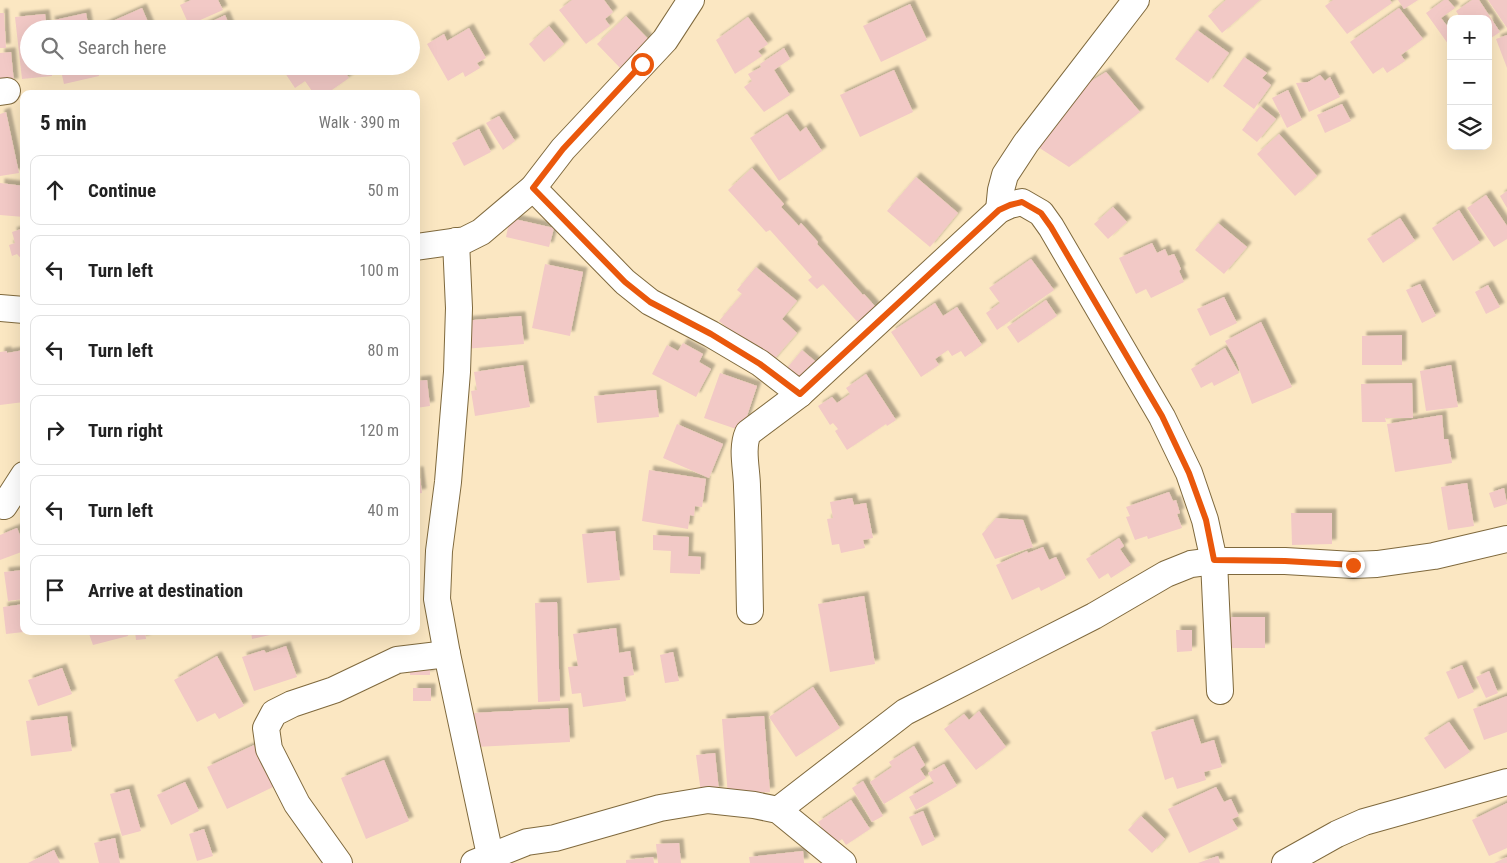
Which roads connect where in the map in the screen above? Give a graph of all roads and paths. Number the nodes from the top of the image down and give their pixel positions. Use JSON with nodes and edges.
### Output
{"nodes":[{"id":1,"x":692,"y":0,"type":"edge"},
{"id":2,"x":1136,"y":0,"type":"edge"},
{"id":3,"x":533,"y":188,"type":"junction"},
{"id":4,"x":999,"y":210,"type":"junction"},
{"id":5,"x":456,"y":241,"type":"junction"},
{"id":6,"x":420,"y":246,"type":"edge"},
{"id":7,"x":0,"y":308,"type":"edge"},
{"id":8,"x":20,"y":310,"type":"edge"},
{"id":9,"x":800,"y":394,"type":"junction"},
{"id":10,"x":20,"y":481,"type":"edge"},
{"id":11,"x":4,"y":506,"type":"dead end"},
{"id":12,"x":1507,"y":539,"type":"edge"},
{"id":13,"x":1214,"y":560,"type":"junction"},
{"id":14,"x":750,"y":611,"type":"dead end"},
{"id":15,"x":447,"y":654,"type":"junction"},
{"id":16,"x":1220,"y":691,"type":"dead end"},
{"id":17,"x":1507,"y":782,"type":"edge"},
{"id":18,"x":778,"y":810,"type":"junction"},
{"id":19,"x":482,"y":859,"type":"edge"},
{"id":20,"x":340,"y":863,"type":"edge"},
{"id":21,"x":843,"y":863,"type":"edge"},
{"id":22,"x":1286,"y":863,"type":"edge"}],
"edges":[{"from":1,"to":3,"type":"street"},
{"from":2,"to":4,"type":"street"},
{"from":3,"to":5,"type":"street"},
{"from":3,"to":9,"type":"street"},
{"from":4,"to":9,"type":"street"},
{"from":4,"to":13,"type":"street"},
{"from":5,"to":6,"type":"street"},
{"from":5,"to":15,"type":"street"},
{"from":7,"to":8,"type":"street"},
{"from":9,"to":14,"type":"street"},
{"from":10,"to":11,"type":"street"},
{"from":12,"to":13,"type":"street"},
{"from":13,"to":16,"type":"street"},
{"from":13,"to":18,"type":"street"},
{"from":15,"to":19,"type":"street"},
{"from":15,"to":20,"type":"street"},
{"from":17,"to":22,"type":"street"},
{"from":18,"to":19,"type":"street"},
{"from":18,"to":21,"type":"street"}]}
